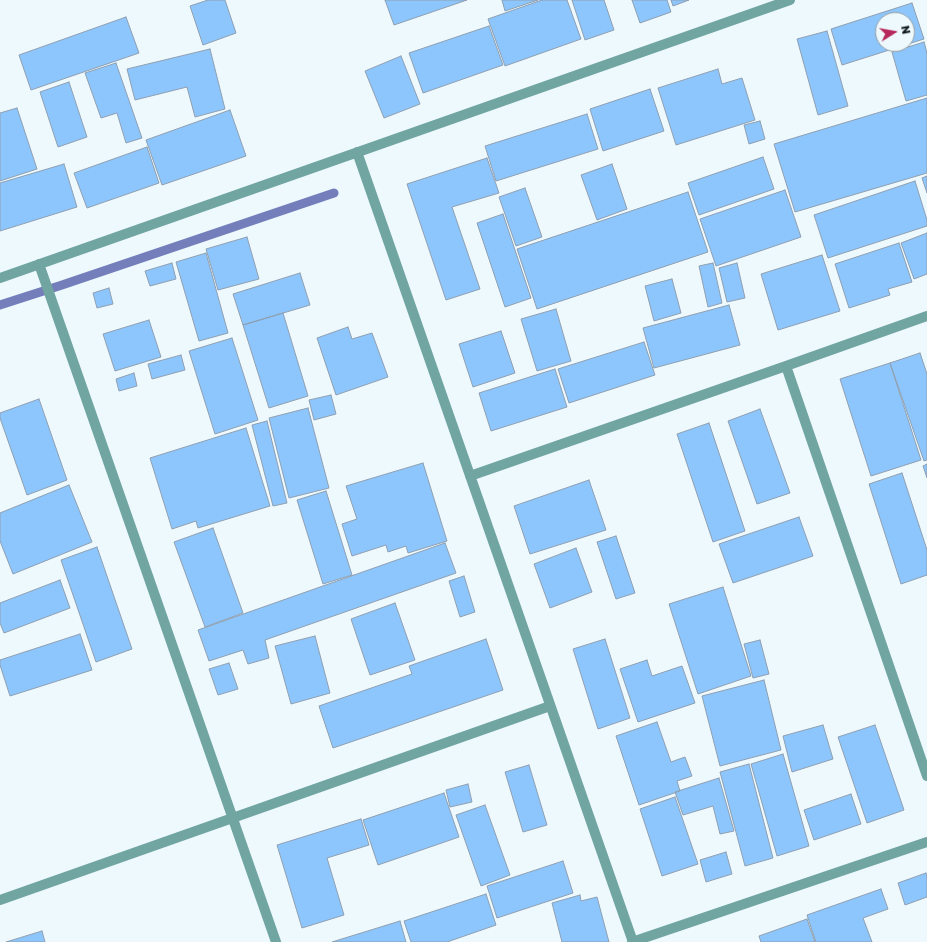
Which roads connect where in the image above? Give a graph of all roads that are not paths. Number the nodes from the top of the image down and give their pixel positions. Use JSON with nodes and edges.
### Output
{"nodes":[{"id":1,"x":790,"y":0,"type":"edge"},
{"id":2,"x":357,"y":152,"type":"junction"},
{"id":3,"x":39,"y":264,"type":"junction"},
{"id":4,"x":0,"y":278,"type":"edge"},
{"id":5,"x":927,"y":316,"type":"edge"},
{"id":6,"x":786,"y":366,"type":"junction"},
{"id":7,"x":470,"y":476,"type":"junction"},
{"id":8,"x":550,"y":706,"type":"junction"},
{"id":9,"x":927,"y":776,"type":"edge"},
{"id":10,"x":233,"y":818,"type":"junction"},
{"id":11,"x":927,"y":842,"type":"edge"},
{"id":12,"x":0,"y":900,"type":"edge"},
{"id":13,"x":276,"y":942,"type":"edge"},
{"id":14,"x":632,"y":942,"type":"edge"}],
"edges":[{"from":1,"to":2,"type":"street"},
{"from":2,"to":3,"type":"street"},
{"from":2,"to":7,"type":"street"},
{"from":3,"to":4,"type":"street"},
{"from":3,"to":10,"type":"street"},
{"from":5,"to":6,"type":"street"},
{"from":6,"to":7,"type":"street"},
{"from":6,"to":9,"type":"street"},
{"from":7,"to":8,"type":"street"},
{"from":8,"to":10,"type":"street"},
{"from":8,"to":14,"type":"street"},
{"from":10,"to":12,"type":"street"},
{"from":10,"to":13,"type":"street"},
{"from":11,"to":14,"type":"street"}]}
